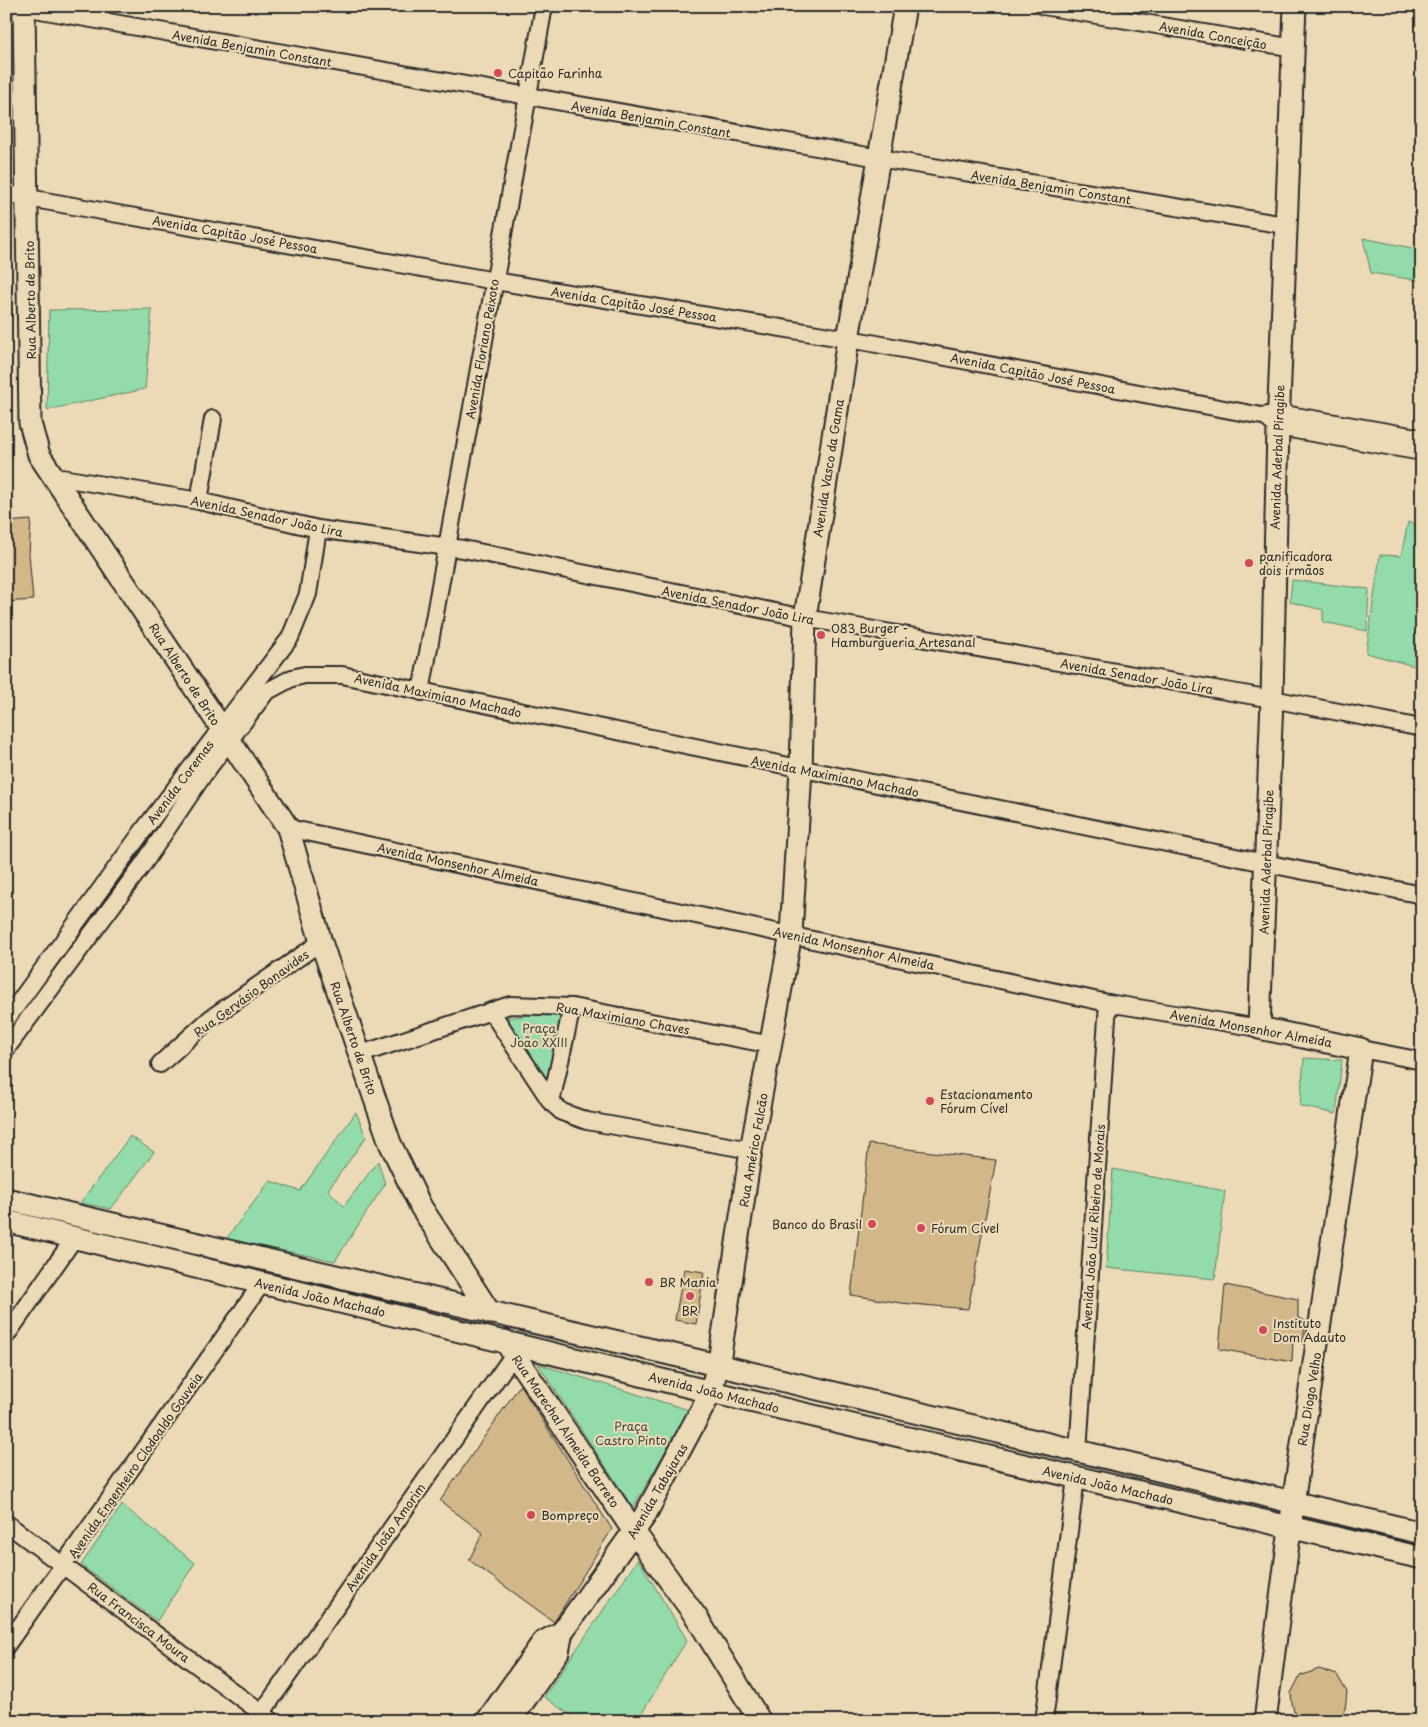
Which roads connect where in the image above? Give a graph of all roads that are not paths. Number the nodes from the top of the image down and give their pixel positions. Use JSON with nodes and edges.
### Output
{"nodes":[{"id":1,"x":544,"y":6,"type":"edge"},
{"id":2,"x":905,"y":6,"type":"edge"},
{"id":3,"x":1043,"y":6,"type":"edge"},
{"id":4,"x":1295,"y":6,"type":"edge"},
{"id":5,"x":22,"y":7,"type":"edge"},
{"id":6,"x":1294,"y":48,"type":"junction"},
{"id":7,"x":528,"y":97,"type":"junction"},
{"id":8,"x":879,"y":158,"type":"junction"},
{"id":9,"x":6,"y":194,"type":"edge"},
{"id":10,"x":28,"y":197,"type":"junction"},
{"id":11,"x":1285,"y":225,"type":"junction"},
{"id":12,"x":495,"y":281,"type":"junction"},
{"id":13,"x":848,"y":339,"type":"junction"},
{"id":14,"x":1273,"y":418,"type":"junction"},
{"id":15,"x":213,"y":419,"type":"dead end"},
{"id":16,"x":1422,"y":438,"type":"edge"},
{"id":17,"x":1422,"y":452,"type":"edge"},
{"id":18,"x":56,"y":477,"type":"junction"},
{"id":19,"x":199,"y":501,"type":"junction"},
{"id":20,"x":318,"y":529,"type":"junction"},
{"id":21,"x":446,"y":547,"type":"junction"},
{"id":22,"x":805,"y":618,"type":"junction"},
{"id":23,"x":421,"y":692,"type":"junction"},
{"id":24,"x":1272,"y":699,"type":"junction"},
{"id":25,"x":256,"y":704,"type":"joint"},
{"id":26,"x":1422,"y":728,"type":"edge"},
{"id":27,"x":225,"y":734,"type":"junction"},
{"id":28,"x":801,"y":770,"type":"junction"},
{"id":29,"x":288,"y":828,"type":"junction"},
{"id":30,"x":1266,"y":863,"type":"junction"},
{"id":31,"x":1422,"y":895,"type":"edge"},
{"id":32,"x":791,"y":934,"type":"junction"},
{"id":33,"x":321,"y":942,"type":"junction"},
{"id":34,"x":1108,"y":1002,"type":"junction"},
{"id":35,"x":572,"y":1007,"type":"junction"},
{"id":36,"x":491,"y":1011,"type":"junction"},
{"id":37,"x":6,"y":1020,"type":"edge"},
{"id":38,"x":1259,"y":1028,"type":"junction"},
{"id":39,"x":772,"y":1045,"type":"junction"},
{"id":40,"x":6,"y":1049,"type":"edge"},
{"id":41,"x":1361,"y":1049,"type":"junction"},
{"id":42,"x":361,"y":1054,"type":"junction"},
{"id":43,"x":1422,"y":1061,"type":"edge"},
{"id":44,"x":160,"y":1064,"type":"dead end"},
{"id":45,"x":551,"y":1102,"type":"junction"},
{"id":46,"x":751,"y":1150,"type":"junction"},
{"id":47,"x":6,"y":1199,"type":"edge"},
{"id":48,"x":6,"y":1221,"type":"edge"},
{"id":49,"x":75,"y":1237,"type":"junction"},
{"id":50,"x":262,"y":1283,"type":"junction"},
{"id":51,"x":490,"y":1313,"type":"junction"},
{"id":52,"x":6,"y":1336,"type":"edge"},
{"id":53,"x":510,"y":1348,"type":"junction"},
{"id":54,"x":717,"y":1366,"type":"junction"},
{"id":55,"x":711,"y":1392,"type":"junction"},
{"id":56,"x":1078,"y":1452,"type":"junction"},
{"id":57,"x":1076,"y":1478,"type":"junction"},
{"id":58,"x":1293,"y":1503,"type":"junction"},
{"id":59,"x":6,"y":1523,"type":"edge"},
{"id":60,"x":1290,"y":1527,"type":"junction"},
{"id":61,"x":635,"y":1533,"type":"junction"},
{"id":62,"x":1422,"y":1533,"type":"edge"},
{"id":63,"x":1422,"y":1558,"type":"edge"},
{"id":64,"x":64,"y":1566,"type":"junction"},
{"id":65,"x":562,"y":1632,"type":"junction"},
{"id":66,"x":6,"y":1646,"type":"edge"},
{"id":67,"x":263,"y":1718,"type":"edge"},
{"id":68,"x":487,"y":1721,"type":"edge"},
{"id":69,"x":510,"y":1721,"type":"edge"},
{"id":70,"x":760,"y":1721,"type":"edge"},
{"id":71,"x":1044,"y":1721,"type":"edge"},
{"id":72,"x":1265,"y":1721,"type":"edge"}],
"edges":[{"from":1,"to":7,"type":"street","name":"Avenida Floriano Peixoto"},
{"from":2,"to":8,"type":"main road","name":"Avenida Vasco da Gama"},
{"from":3,"to":6,"type":"street","name":"Avenida Conceição"},
{"from":4,"to":6,"type":"main road","name":"Avenida Aderbal Piragibe"},
{"from":5,"to":7,"type":"street","name":"Avenida Benjamin Constant"},
{"from":5,"to":10,"type":"main road","name":"Rua Alberto de Brito"},
{"from":6,"to":11,"type":"main road","name":"Avenida Aderbal Piragibe"},
{"from":7,"to":8,"type":"street","name":"Avenida Benjamin Constant"},
{"from":7,"to":12,"type":"street","name":"Avenida Floriano Peixoto"},
{"from":8,"to":11,"type":"street","name":"Avenida Benjamin Constant"},
{"from":8,"to":13,"type":"main road","name":"Avenida Vasco da Gama"},
{"from":9,"to":10,"type":"street","name":"Avenida Capitão José Pessoa"},
{"from":10,"to":12,"type":"street","name":"Avenida Capitão José Pessoa"},
{"from":10,"to":18,"type":"main road","name":"Rua Alberto de Brito"},
{"from":11,"to":14,"type":"main road","name":"Avenida Aderbal Piragibe"},
{"from":12,"to":13,"type":"street","name":"Avenida Capitão José Pessoa"},
{"from":12,"to":21,"type":"street","name":"Avenida Floriano Peixoto"},
{"from":13,"to":14,"type":"street","name":"Avenida Capitão José Pessoa"},
{"from":13,"to":22,"type":"main road","name":"Avenida Vasco da Gama"},
{"from":14,"to":16,"type":"street","name":"Avenida Capitão José Pessoa"},
{"from":14,"to":17,"type":"street","name":"Avenida Capitão José Pessoa"},
{"from":14,"to":24,"type":"main road","name":"Avenida Aderbal Piragibe"},
{"from":15,"to":19,"type":"street"},
{"from":18,"to":19,"type":"street","name":"Avenida Senador João Lira"},
{"from":18,"to":27,"type":"main road","name":"Rua Alberto de Brito"},
{"from":19,"to":20,"type":"street","name":"Avenida Senador João Lira"},
{"from":20,"to":21,"type":"street","name":"Avenida Senador João Lira"},
{"from":20,"to":27,"type":"street","name":"Avenida Coremas"},
{"from":21,"to":22,"type":"street","name":"Avenida Senador João Lira"},
{"from":21,"to":23,"type":"street","name":"Avenida Floriano Peixoto"},
{"from":22,"to":24,"type":"street","name":"Avenida Senador João Lira"},
{"from":22,"to":28,"type":"main road","name":"Avenida Vasco da Gama"},
{"from":23,"to":25,"type":"street","name":"Avenida Maximiano Machado"},
{"from":23,"to":28,"type":"street","name":"Avenida Maximiano Machado"},
{"from":24,"to":26,"type":"street","name":"Avenida Senador João Lira"},
{"from":24,"to":30,"type":"main road","name":"Avenida Aderbal Piragibe"},
{"from":25,"to":27,"type":"street","name":"Avenida Coremas"},
{"from":27,"to":29,"type":"main road","name":"Rua Alberto de Brito"},
{"from":27,"to":37,"type":"street","name":"Avenida Coremas"},
{"from":27,"to":40,"type":"street","name":"Avenida Coremas"},
{"from":28,"to":30,"type":"street","name":"Avenida Maximiano Machado"},
{"from":28,"to":32,"type":"main road","name":"Avenida Vasco da Gama"},
{"from":29,"to":32,"type":"street","name":"Avenida Monsenhor Almeida"},
{"from":29,"to":33,"type":"main road","name":"Rua Alberto de Brito"},
{"from":30,"to":31,"type":"street","name":"Avenida Maximiano Machado"},
{"from":30,"to":38,"type":"main road","name":"Avenida Aderbal Piragibe"},
{"from":32,"to":34,"type":"street","name":"Avenida Monsenhor Almeida"},
{"from":32,"to":39,"type":"main road","name":"Rua Américo Falcão"},
{"from":33,"to":42,"type":"main road","name":"Rua Alberto de Brito"},
{"from":33,"to":44,"type":"street","name":"Rua Gervásio Bonavides"},
{"from":34,"to":38,"type":"street","name":"Avenida Monsenhor Almeida"},
{"from":34,"to":56,"type":"street","name":"Avenida João Luiz Ribeiro de Morais"},
{"from":35,"to":36,"type":"street","name":"Rua Maximiano Chaves"},
{"from":35,"to":39,"type":"street","name":"Rua Maximiano Chaves"},
{"from":35,"to":45,"type":"street"},
{"from":36,"to":42,"type":"street","name":"Rua Maximiano Chaves"},
{"from":36,"to":45,"type":"street"},
{"from":38,"to":41,"type":"main road","name":"Avenida Monsenhor Almeida"},
{"from":39,"to":46,"type":"main road","name":"Rua Américo Falcão"},
{"from":41,"to":43,"type":"street","name":"Avenida Monsenhor Almeida"},
{"from":41,"to":58,"type":"main road","name":"Rua Diogo Velho"},
{"from":42,"to":51,"type":"main road","name":"Rua Alberto de Brito"},
{"from":45,"to":46,"type":"street"},
{"from":46,"to":54,"type":"main road","name":"Rua Américo Falcão"},
{"from":47,"to":51,"type":"main road","name":"Avenida João Machado"},
{"from":48,"to":49,"type":"main road","name":"Avenida João Machado"},
{"from":49,"to":50,"type":"main road","name":"Avenida João Machado"},
{"from":49,"to":52,"type":"street"},
{"from":50,"to":53,"type":"main road","name":"Avenida João Machado"},
{"from":50,"to":64,"type":"street","name":"Avenida Engenheiro Clodoaldo Gouveia"},
{"from":51,"to":54,"type":"main road","name":"Avenida João Machado"},
{"from":53,"to":55,"type":"main road","name":"Avenida João Machado"},
{"from":53,"to":61,"type":"main road","name":"Rua Marechal Almeida Barreto"},
{"from":53,"to":67,"type":"street","name":"Avenida João Amorim"},
{"from":54,"to":55,"type":"main road","name":"Avenida Tabajaras"},
{"from":54,"to":56,"type":"main road","name":"Avenida João Machado"},
{"from":55,"to":57,"type":"main road","name":"Avenida João Machado"},
{"from":55,"to":61,"type":"main road","name":"Avenida Tabajaras"},
{"from":56,"to":58,"type":"main road","name":"Avenida João Machado"},
{"from":57,"to":60,"type":"main road","name":"Avenida João Machado"},
{"from":57,"to":71,"type":"street"},
{"from":58,"to":60,"type":"main road","name":"Rua Diogo Velho"},
{"from":58,"to":62,"type":"main road","name":"Avenida João Machado"},
{"from":59,"to":64,"type":"street","name":"Rua Francisca Moura"},
{"from":60,"to":63,"type":"main road","name":"Avenida João Machado"},
{"from":60,"to":72,"type":"main road","name":"Rua Diogo Velho"},
{"from":61,"to":65,"type":"main road","name":"Avenida Tabajaras"},
{"from":61,"to":70,"type":"main road","name":"Rua Marechal Almeida Barreto"},
{"from":64,"to":66,"type":"street","name":"Avenida Engenheiro Clodoaldo Gouveia"},
{"from":64,"to":67,"type":"street","name":"Rua Francisca Moura"},
{"from":65,"to":68,"type":"main road","name":"Avenida Tabajaras"},
{"from":65,"to":69,"type":"main road","name":"Avenida Tabajaras"}]}
